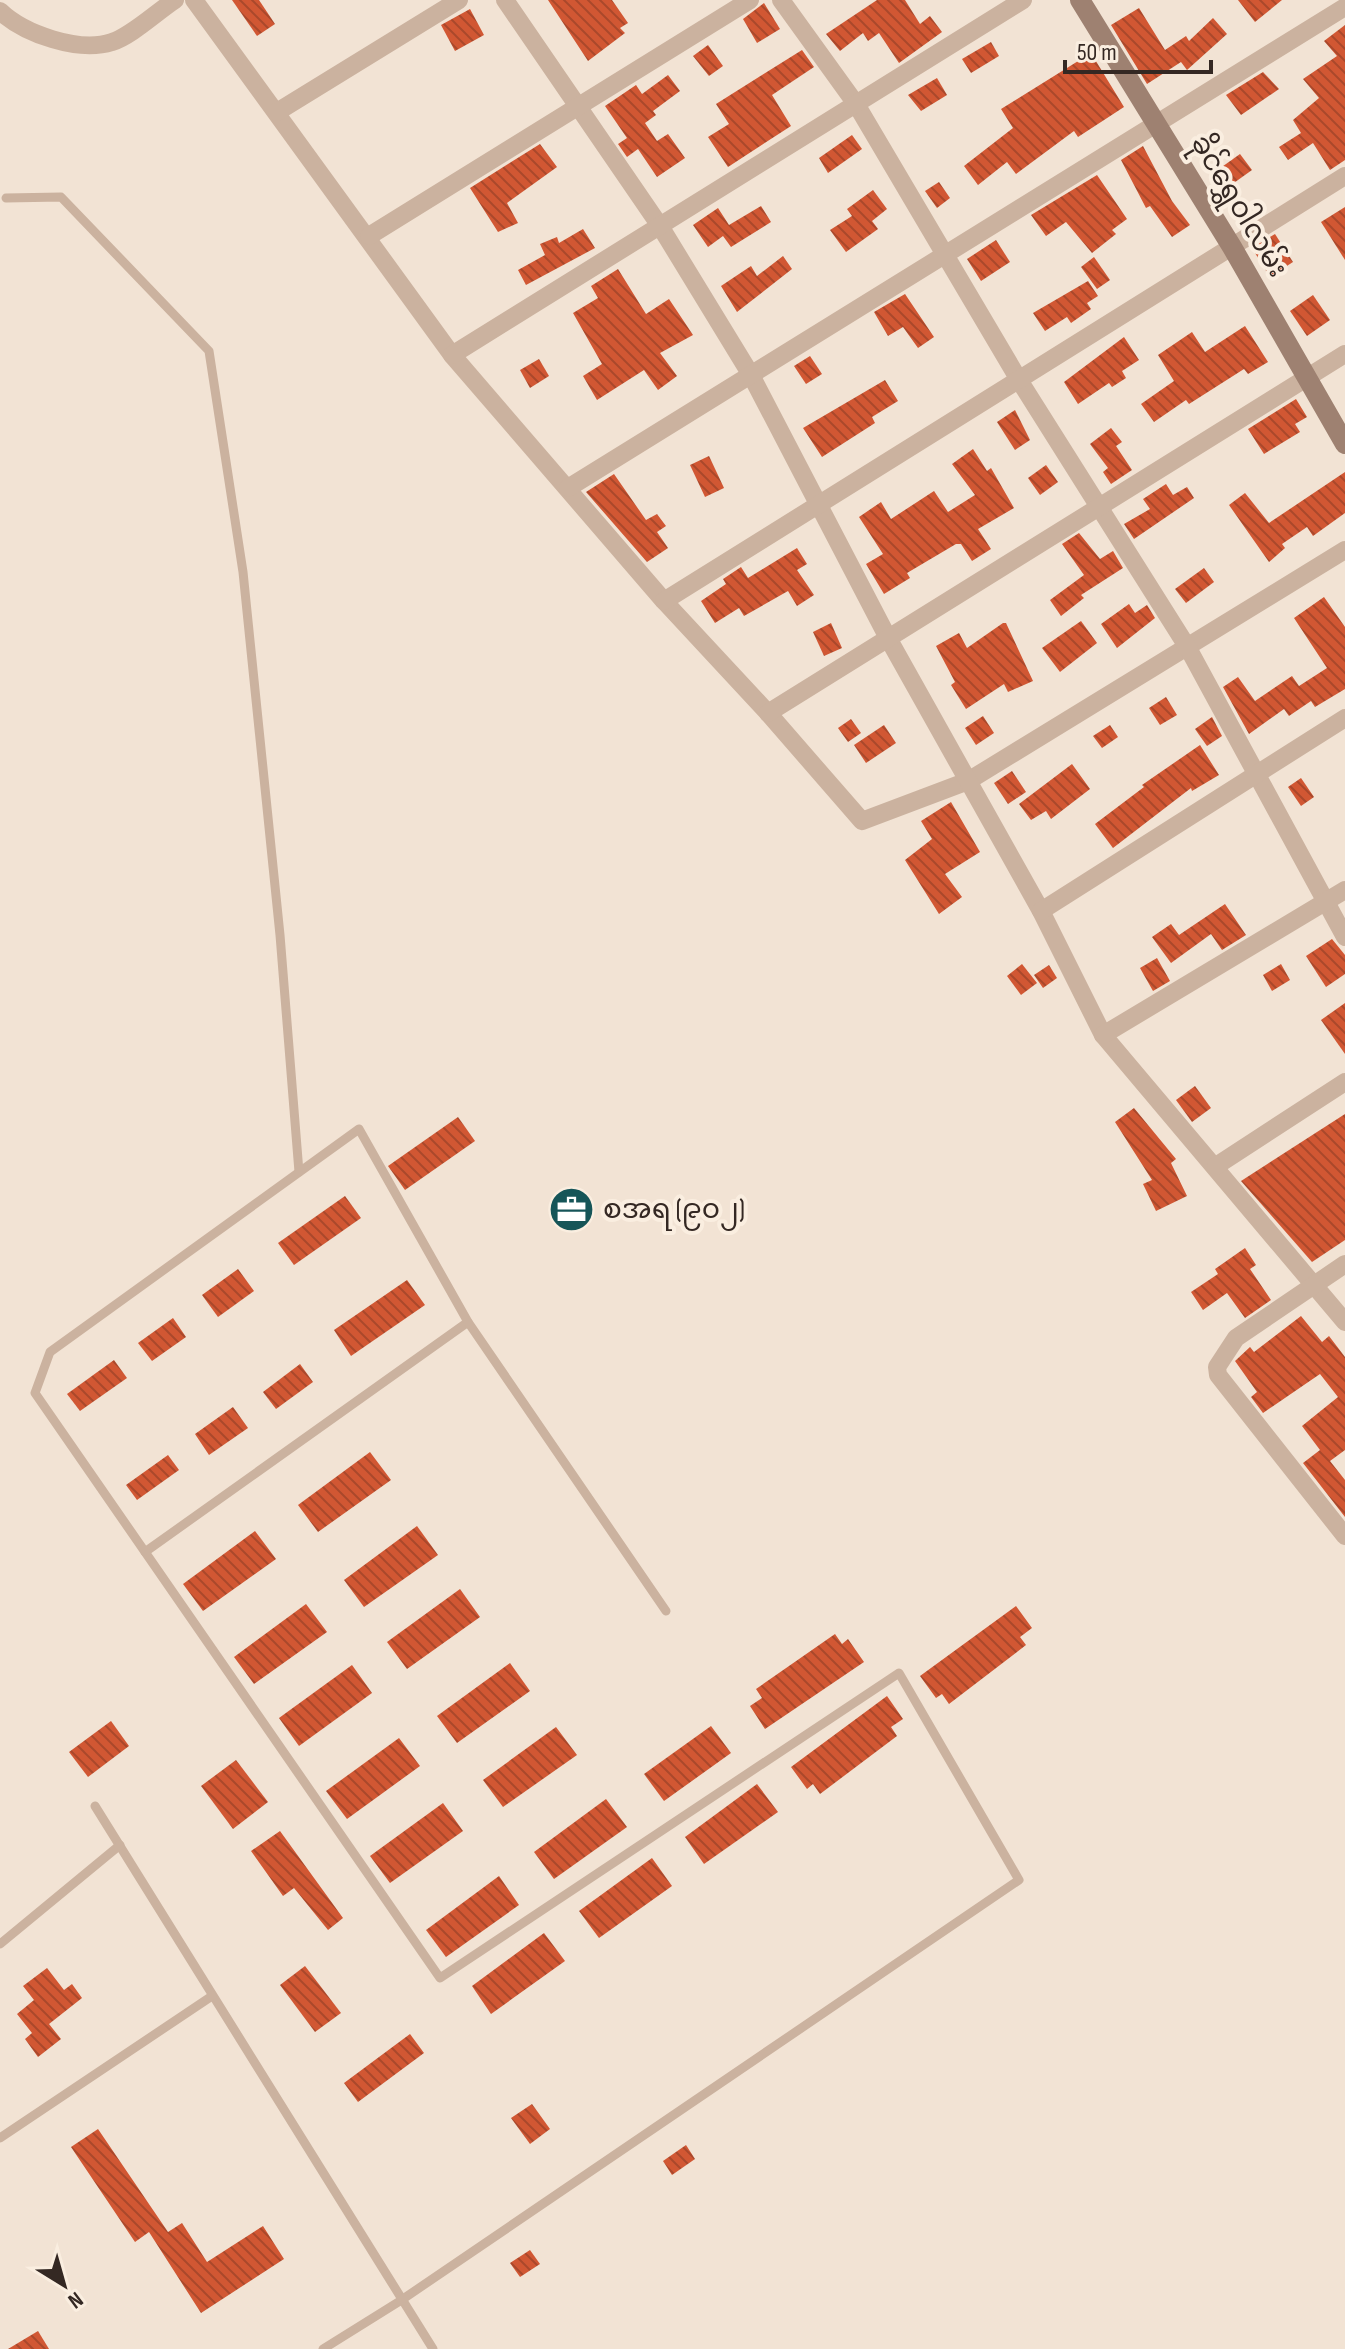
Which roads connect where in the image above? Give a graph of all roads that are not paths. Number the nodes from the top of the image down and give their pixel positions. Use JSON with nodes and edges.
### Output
{"nodes":[{"id":1,"x":175,"y":0,"type":"edge"},
{"id":2,"x":194,"y":0,"type":"edge"},
{"id":3,"x":459,"y":0,"type":"edge"},
{"id":4,"x":505,"y":0,"type":"edge"},
{"id":5,"x":750,"y":0,"type":"edge"},
{"id":6,"x":781,"y":0,"type":"edge"},
{"id":7,"x":1023,"y":0,"type":"edge"},
{"id":8,"x":1080,"y":0,"type":"edge"},
{"id":9,"x":1345,"y":7,"type":"edge"},
{"id":10,"x":0,"y":11,"type":"edge"},
{"id":11,"x":856,"y":104,"type":"junction"},
{"id":12,"x":580,"y":105,"type":"junction"},
{"id":13,"x":277,"y":112,"type":"junction"},
{"id":14,"x":1156,"y":124,"type":"junction"},
{"id":15,"x":1345,"y":176,"type":"edge"},
{"id":16,"x":6,"y":198,"type":"dead end"},
{"id":17,"x":660,"y":226,"type":"junction"},
{"id":18,"x":369,"y":236,"type":"junction"},
{"id":19,"x":1232,"y":247,"type":"junction"},
{"id":20,"x":944,"y":255,"type":"junction"},
{"id":21,"x":1345,"y":354,"type":"edge"},
{"id":22,"x":452,"y":355,"type":"junction"},
{"id":23,"x":751,"y":375,"type":"junction"},
{"id":24,"x":1308,"y":376,"type":"junction"},
{"id":25,"x":1019,"y":380,"type":"junction"},
{"id":26,"x":1345,"y":444,"type":"edge"},
{"id":27,"x":568,"y":488,"type":"junction"},
{"id":28,"x":818,"y":505,"type":"junction"},
{"id":29,"x":1099,"y":507,"type":"junction"},
{"id":30,"x":1345,"y":550,"type":"edge"},
{"id":31,"x":664,"y":601,"type":"junction"},
{"id":32,"x":888,"y":638,"type":"junction"},
{"id":33,"x":1188,"y":648,"type":"junction"},
{"id":34,"x":768,"y":713,"type":"junction"},
{"id":35,"x":1345,"y":718,"type":"edge"},
{"id":36,"x":1255,"y":774,"type":"junction"},
{"id":37,"x":968,"y":781,"type":"junction"},
{"id":38,"x":1345,"y":890,"type":"edge"},
{"id":39,"x":1323,"y":902,"type":"junction"},
{"id":40,"x":1041,"y":911,"type":"junction"},
{"id":41,"x":1345,"y":937,"type":"edge"},
{"id":42,"x":1103,"y":1035,"type":"junction"},
{"id":43,"x":1345,"y":1082,"type":"edge"},
{"id":44,"x":1216,"y":1166,"type":"junction"},
{"id":45,"x":299,"y":1172,"type":"junction"},
{"id":46,"x":1345,"y":1264,"type":"edge"},
{"id":47,"x":1314,"y":1283,"type":"junction"},
{"id":48,"x":468,"y":1322,"type":"junction"},
{"id":49,"x":1345,"y":1322,"type":"edge"},
{"id":50,"x":1345,"y":1536,"type":"edge"},
{"id":51,"x":145,"y":1552,"type":"junction"},
{"id":52,"x":666,"y":1611,"type":"dead end"},
{"id":53,"x":95,"y":1806,"type":"dead end"},
{"id":54,"x":120,"y":1845,"type":"junction"},
{"id":55,"x":0,"y":1944,"type":"edge"},
{"id":56,"x":212,"y":1996,"type":"junction"},
{"id":57,"x":0,"y":2138,"type":"edge"},
{"id":58,"x":400,"y":2301,"type":"junction"},
{"id":59,"x":323,"y":2349,"type":"edge"},
{"id":60,"x":433,"y":2349,"type":"edge"}],
"edges":[{"from":1,"to":10,"type":"street"},
{"from":2,"to":13,"type":"street"},
{"from":3,"to":13,"type":"street"},
{"from":4,"to":12,"type":"street"},
{"from":5,"to":12,"type":"street"},
{"from":6,"to":11,"type":"street"},
{"from":7,"to":11,"type":"street"},
{"from":8,"to":14,"type":"street","name":"ခိုင်ရွှေဝါလမ်း"},
{"from":9,"to":14,"type":"street"},
{"from":11,"to":17,"type":"street"},
{"from":11,"to":20,"type":"street"},
{"from":12,"to":17,"type":"street"},
{"from":12,"to":18,"type":"street"},
{"from":13,"to":18,"type":"street"},
{"from":14,"to":19,"type":"street","name":"ခိုင်ရွှေဝါလမ်း"},
{"from":14,"to":20,"type":"street"},
{"from":15,"to":19,"type":"street"},
{"from":16,"to":45,"type":"lane"},
{"from":17,"to":22,"type":"street"},
{"from":17,"to":23,"type":"street"},
{"from":18,"to":22,"type":"street"},
{"from":19,"to":24,"type":"street","name":"ခိုင်ရွှေဝါလမ်း"},
{"from":19,"to":25,"type":"street"},
{"from":20,"to":23,"type":"street"},
{"from":20,"to":25,"type":"street"},
{"from":21,"to":24,"type":"street"},
{"from":22,"to":27,"type":"street"},
{"from":23,"to":27,"type":"street"},
{"from":23,"to":28,"type":"street"},
{"from":24,"to":26,"type":"street","name":"ခိုင်ရွှေဝါလမ်း"},
{"from":24,"to":29,"type":"street"},
{"from":25,"to":28,"type":"street"},
{"from":25,"to":29,"type":"street"},
{"from":27,"to":31,"type":"street"},
{"from":28,"to":31,"type":"street"},
{"from":28,"to":32,"type":"street"},
{"from":29,"to":32,"type":"street"},
{"from":29,"to":33,"type":"street"},
{"from":30,"to":33,"type":"street"},
{"from":31,"to":34,"type":"street"},
{"from":32,"to":34,"type":"street"},
{"from":32,"to":37,"type":"street"},
{"from":33,"to":36,"type":"street"},
{"from":33,"to":37,"type":"street"},
{"from":34,"to":37,"type":"street"},
{"from":35,"to":36,"type":"street"},
{"from":36,"to":39,"type":"street"},
{"from":36,"to":40,"type":"street"},
{"from":37,"to":40,"type":"street"},
{"from":38,"to":39,"type":"street"},
{"from":39,"to":41,"type":"street"},
{"from":39,"to":42,"type":"street"},
{"from":40,"to":42,"type":"street"},
{"from":42,"to":44,"type":"street"},
{"from":43,"to":44,"type":"street"},
{"from":44,"to":47,"type":"street"},
{"from":45,"to":48,"type":"lane"},
{"from":45,"to":51,"type":"lane"},
{"from":46,"to":47,"type":"street"},
{"from":47,"to":49,"type":"street"},
{"from":47,"to":50,"type":"street"},
{"from":48,"to":51,"type":"lane"},
{"from":48,"to":52,"type":"lane"},
{"from":51,"to":58,"type":"lane"},
{"from":53,"to":54,"type":"lane"},
{"from":54,"to":55,"type":"lane"},
{"from":54,"to":56,"type":"lane"},
{"from":56,"to":57,"type":"lane"},
{"from":56,"to":58,"type":"lane"},
{"from":58,"to":59,"type":"lane"},
{"from":58,"to":60,"type":"lane"}]}
